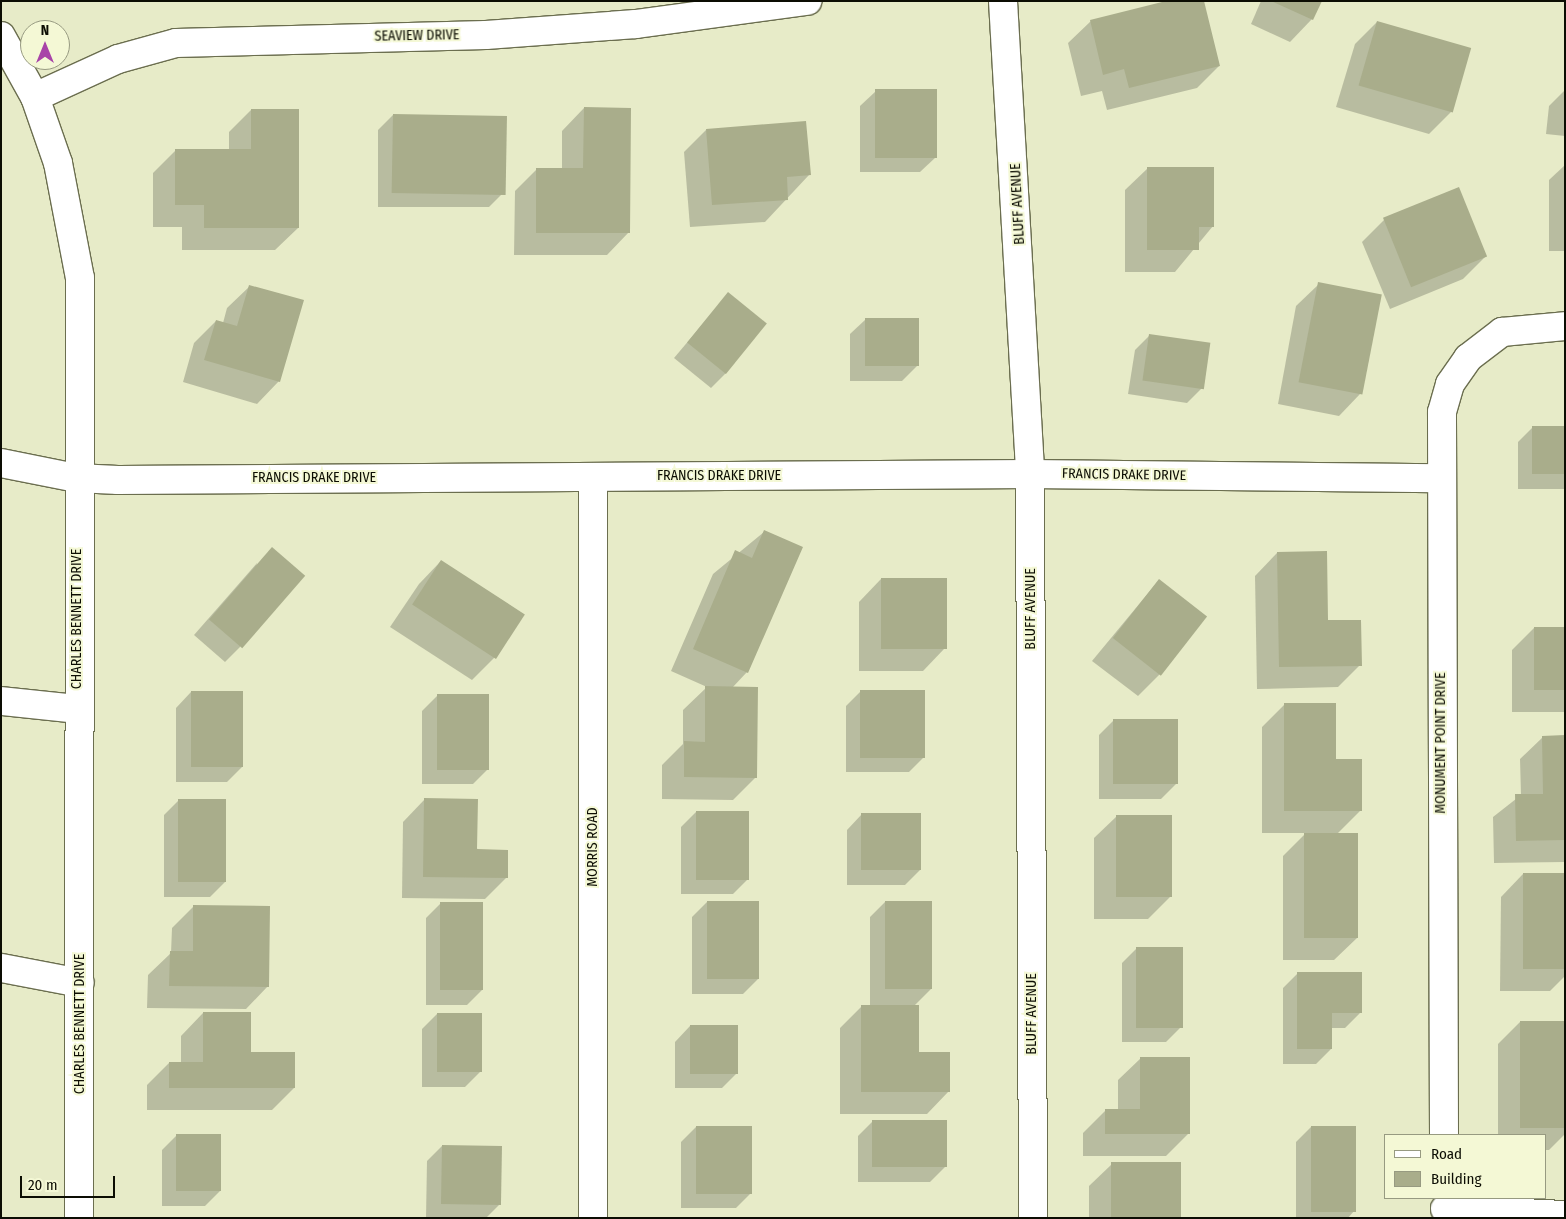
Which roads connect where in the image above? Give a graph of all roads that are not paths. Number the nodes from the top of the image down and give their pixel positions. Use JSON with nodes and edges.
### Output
{"nodes":[{"id":1,"x":807,"y":1,"type":"edge"},
{"id":2,"x":1003,"y":1,"type":"edge"},
{"id":3,"x":1,"y":36,"type":"edge"},
{"id":4,"x":35,"y":97,"type":"junction"},
{"id":5,"x":1565,"y":326,"type":"edge"},
{"id":6,"x":1,"y":463,"type":"edge"},
{"id":7,"x":1030,"y":474,"type":"junction"},
{"id":8,"x":593,"y":477,"type":"junction"},
{"id":9,"x":76,"y":478,"type":"junction"},
{"id":10,"x":1439,"y":478,"type":"junction"},
{"id":11,"x":1,"y":701,"type":"edge"},
{"id":12,"x":77,"y":709,"type":"junction"},
{"id":13,"x":1,"y":968,"type":"edge"},
{"id":14,"x":80,"y":983,"type":"junction"},
{"id":15,"x":1444,"y":1134,"type":"edge"},
{"id":16,"x":1445,"y":1208,"type":"edge"},
{"id":17,"x":1565,"y":1215,"type":"edge"},
{"id":18,"x":79,"y":1218,"type":"edge"},
{"id":19,"x":593,"y":1218,"type":"edge"},
{"id":20,"x":1033,"y":1218,"type":"edge"}],
"edges":[{"from":1,"to":4,"type":"street","name":"SEAVIEW DRIVE"},
{"from":2,"to":7,"type":"street","name":"BLUFF AVENUE"},
{"from":3,"to":4,"type":"street","name":"CHARLES BENNETT DRIVE"},
{"from":4,"to":9,"type":"street","name":"CHARLES BENNETT DRIVE"},
{"from":5,"to":10,"type":"street","name":"MONUMENT POINT DRIVE"},
{"from":6,"to":9,"type":"street","name":"FRANCIS DRAKE DRIVE"},
{"from":7,"to":8,"type":"street","name":"FRANCIS DRAKE DRIVE"},
{"from":7,"to":10,"type":"street","name":"FRANCIS DRAKE DRIVE"},
{"from":7,"to":20,"type":"street","name":"BLUFF AVENUE"},
{"from":8,"to":9,"type":"street","name":"FRANCIS DRAKE DRIVE"},
{"from":8,"to":19,"type":"street","name":"MORRIS ROAD"},
{"from":9,"to":12,"type":"street","name":"CHARLES BENNETT DRIVE"},
{"from":10,"to":15,"type":"street","name":"MONUMENT POINT DRIVE"},
{"from":11,"to":12,"type":"street"},
{"from":12,"to":14,"type":"street","name":"CHARLES BENNETT DRIVE"},
{"from":13,"to":14,"type":"street"},
{"from":14,"to":18,"type":"street","name":"CHARLES BENNETT DRIVE"},
{"from":16,"to":17,"type":"street"}]}
